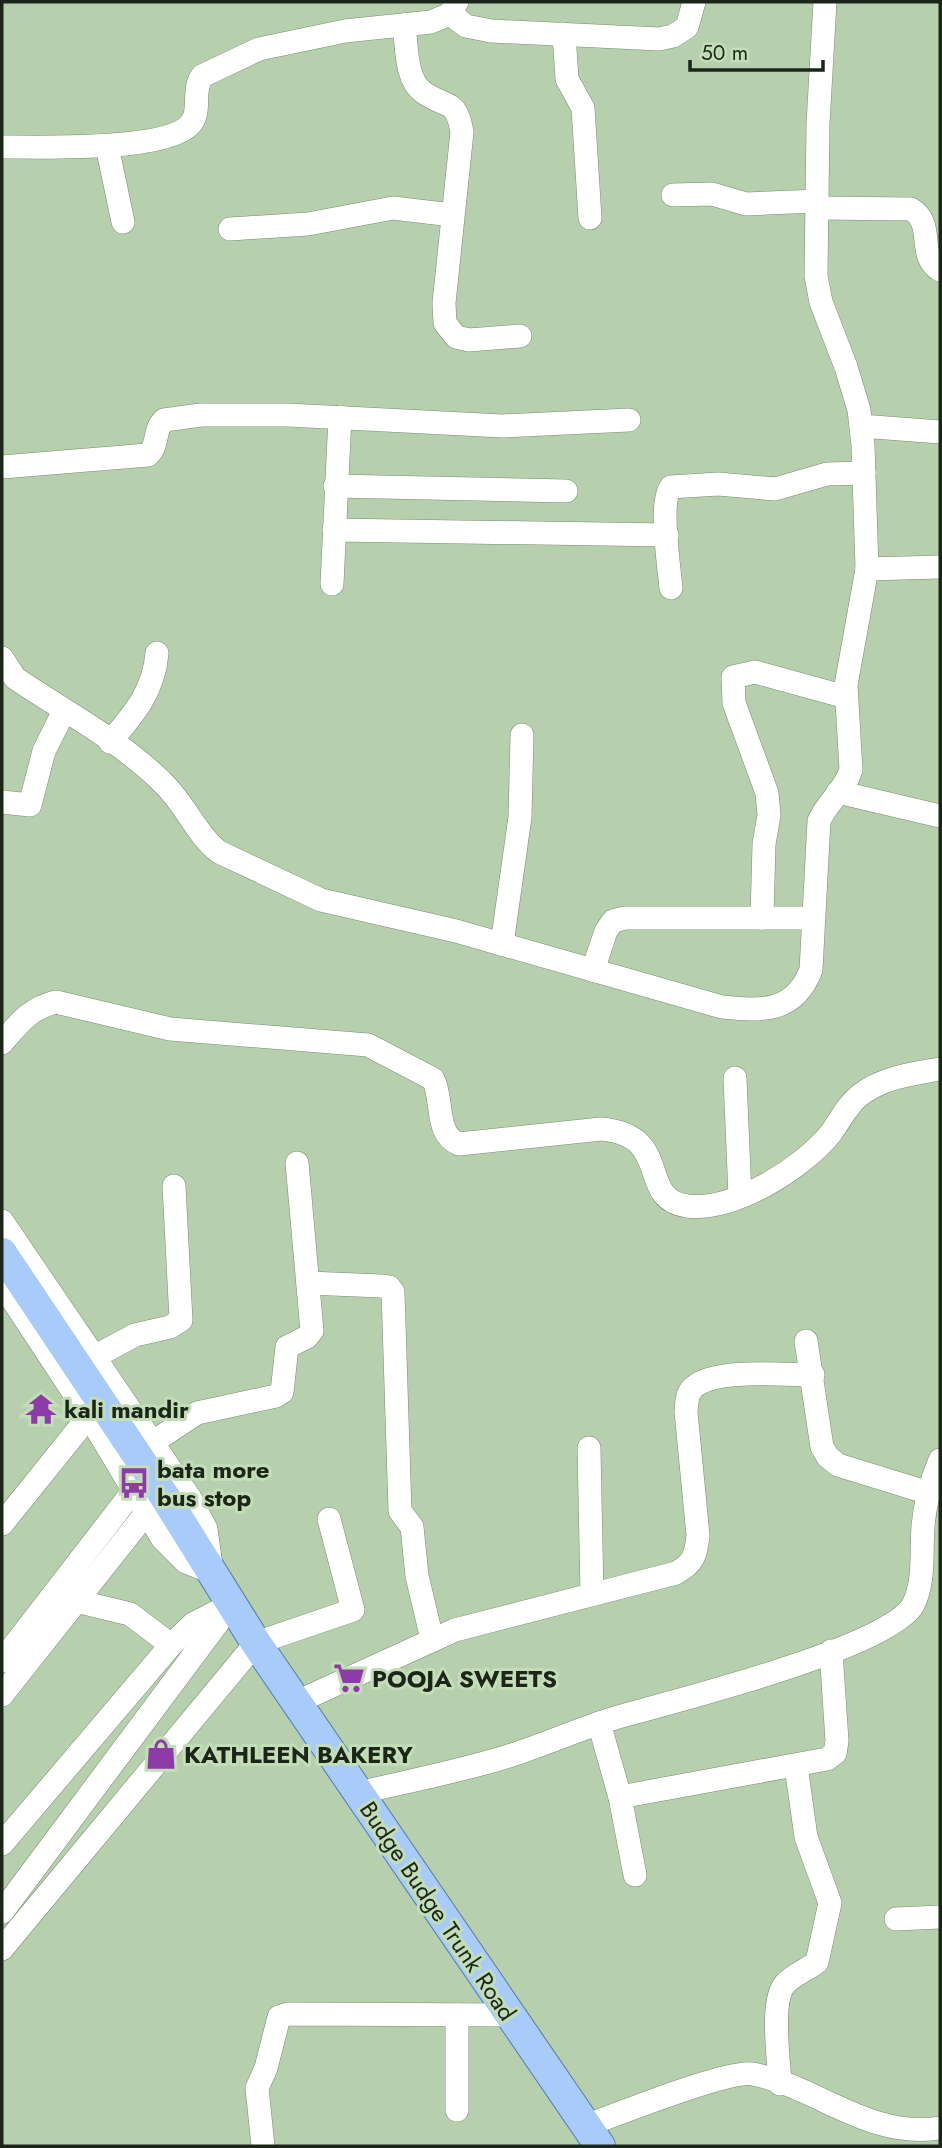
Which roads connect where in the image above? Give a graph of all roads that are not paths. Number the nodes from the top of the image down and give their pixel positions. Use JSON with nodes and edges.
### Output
{"nodes":[{"id":1,"x":694,"y":2,"type":"edge"},
{"id":2,"x":825,"y":2,"type":"edge"},
{"id":3,"x":454,"y":8,"type":"edge"},
{"id":4,"x":404,"y":25,"type":"junction"},
{"id":5,"x":564,"y":34,"type":"junction"},
{"id":6,"x":107,"y":146,"type":"junction"},
{"id":7,"x":2,"y":147,"type":"edge"},
{"id":8,"x":673,"y":195,"type":"dead end"},
{"id":9,"x":816,"y":204,"type":"junction"},
{"id":10,"x":452,"y":215,"type":"junction"},
{"id":11,"x":590,"y":218,"type":"dead end"},
{"id":12,"x":123,"y":222,"type":"dead end"},
{"id":13,"x":230,"y":229,"type":"dead end"},
{"id":14,"x":940,"y":270,"type":"edge"},
{"id":15,"x":520,"y":336,"type":"dead end"},
{"id":16,"x":340,"y":417,"type":"junction"},
{"id":17,"x":629,"y":421,"type":"dead end"},
{"id":18,"x":861,"y":426,"type":"junction"},
{"id":19,"x":940,"y":432,"type":"edge"},
{"id":20,"x":2,"y":467,"type":"edge"},
{"id":21,"x":864,"y":473,"type":"junction"},
{"id":22,"x":335,"y":486,"type":"junction"},
{"id":23,"x":566,"y":491,"type":"dead end"},
{"id":24,"x":334,"y":530,"type":"junction"},
{"id":25,"x":667,"y":536,"type":"junction"},
{"id":26,"x":940,"y":568,"type":"edge"},
{"id":27,"x":867,"y":569,"type":"junction"},
{"id":28,"x":332,"y":584,"type":"dead end"},
{"id":29,"x":671,"y":588,"type":"dead end"},
{"id":30,"x":2,"y":658,"type":"edge"},
{"id":31,"x":161,"y":667,"type":"dead end"},
{"id":32,"x":846,"y":697,"type":"junction"},
{"id":33,"x":64,"y":712,"type":"junction"},
{"id":34,"x":522,"y":735,"type":"dead end"},
{"id":35,"x":110,"y":742,"type":"junction"},
{"id":36,"x":838,"y":792,"type":"junction"},
{"id":37,"x":2,"y":802,"type":"edge"},
{"id":38,"x":940,"y":816,"type":"edge"},
{"id":39,"x":762,"y":918,"type":"junction"},
{"id":40,"x":812,"y":918,"type":"junction"},
{"id":41,"x":502,"y":944,"type":"junction"},
{"id":42,"x":593,"y":970,"type":"junction"},
{"id":43,"x":2,"y":1043,"type":"edge"},
{"id":44,"x":940,"y":1069,"type":"edge"},
{"id":45,"x":735,"y":1078,"type":"dead end"},
{"id":46,"x":297,"y":1163,"type":"dead end"},
{"id":47,"x":174,"y":1186,"type":"dead end"},
{"id":48,"x":740,"y":1196,"type":"junction"},
{"id":49,"x":2,"y":1221,"type":"edge"},
{"id":50,"x":6,"y":1269,"type":"edge"},
{"id":51,"x":308,"y":1283,"type":"junction"},
{"id":52,"x":806,"y":1341,"type":"dead end"},
{"id":53,"x":96,"y":1356,"type":"junction"},
{"id":54,"x":813,"y":1375,"type":"junction"},
{"id":55,"x":89,"y":1416,"type":"junction"},
{"id":56,"x":153,"y":1442,"type":"junction"},
{"id":57,"x":589,"y":1448,"type":"dead end"},
{"id":58,"x":940,"y":1460,"type":"edge"},
{"id":59,"x":134,"y":1490,"type":"junction"},
{"id":60,"x":929,"y":1493,"type":"junction"},
{"id":61,"x":147,"y":1512,"type":"junction"},
{"id":62,"x":329,"y":1519,"type":"dead end"},
{"id":63,"x":2,"y":1524,"type":"edge"},
{"id":64,"x":931,"y":1540,"type":"edge"},
{"id":65,"x":212,"y":1573,"type":"junction"},
{"id":66,"x":592,"y":1594,"type":"junction"},
{"id":67,"x":76,"y":1601,"type":"junction"},
{"id":68,"x":231,"y":1605,"type":"junction"},
{"id":69,"x":432,"y":1639,"type":"junction"},
{"id":70,"x":256,"y":1643,"type":"junction"},
{"id":71,"x":171,"y":1645,"type":"junction"},
{"id":72,"x":831,"y":1651,"type":"junction"},
{"id":73,"x":2,"y":1661,"type":"edge"},
{"id":74,"x":2,"y":1695,"type":"edge"},
{"id":75,"x":296,"y":1702,"type":"junction"},
{"id":76,"x":599,"y":1723,"type":"junction"},
{"id":77,"x":796,"y":1766,"type":"junction"},
{"id":78,"x":358,"y":1793,"type":"junction"},
{"id":79,"x":620,"y":1797,"type":"junction"},
{"id":80,"x":2,"y":1844,"type":"edge"},
{"id":81,"x":635,"y":1875,"type":"dead end"},
{"id":82,"x":2,"y":1912,"type":"edge"},
{"id":83,"x":940,"y":1917,"type":"edge"},
{"id":84,"x":896,"y":1919,"type":"dead end"},
{"id":85,"x":2,"y":1949,"type":"edge"},
{"id":86,"x":457,"y":2015,"type":"junction"},
{"id":87,"x":508,"y":2015,"type":"junction"},
{"id":88,"x":780,"y":2084,"type":"junction"},
{"id":89,"x":457,"y":2110,"type":"dead end"},
{"id":90,"x":940,"y":2128,"type":"edge"},
{"id":91,"x":592,"y":2136,"type":"edge"},
{"id":92,"x":263,"y":2146,"type":"edge"}],
"edges":[{"from":1,"to":5,"type":"street"},
{"from":2,"to":9,"type":"street"},
{"from":3,"to":4,"type":"street"},
{"from":3,"to":5,"type":"street"},
{"from":4,"to":6,"type":"street"},
{"from":4,"to":10,"type":"street"},
{"from":5,"to":11,"type":"street"},
{"from":6,"to":7,"type":"street"},
{"from":6,"to":12,"type":"street"},
{"from":8,"to":9,"type":"street"},
{"from":9,"to":14,"type":"street"},
{"from":9,"to":18,"type":"street"},
{"from":10,"to":13,"type":"street"},
{"from":10,"to":15,"type":"street"},
{"from":16,"to":17,"type":"street"},
{"from":16,"to":20,"type":"street"},
{"from":16,"to":22,"type":"street"},
{"from":18,"to":19,"type":"street"},
{"from":18,"to":21,"type":"street"},
{"from":21,"to":25,"type":"street"},
{"from":21,"to":27,"type":"street"},
{"from":22,"to":23,"type":"street"},
{"from":22,"to":24,"type":"street"},
{"from":24,"to":25,"type":"street"},
{"from":24,"to":28,"type":"street"},
{"from":25,"to":29,"type":"street"},
{"from":26,"to":27,"type":"street"},
{"from":27,"to":32,"type":"street"},
{"from":30,"to":33,"type":"street"},
{"from":31,"to":35,"type":"street"},
{"from":32,"to":36,"type":"street"},
{"from":32,"to":39,"type":"street"},
{"from":33,"to":35,"type":"street"},
{"from":33,"to":37,"type":"street"},
{"from":34,"to":41,"type":"street"},
{"from":35,"to":41,"type":"street"},
{"from":36,"to":38,"type":"street"},
{"from":36,"to":40,"type":"street"},
{"from":39,"to":40,"type":"street"},
{"from":39,"to":42,"type":"street"},
{"from":40,"to":42,"type":"street"},
{"from":41,"to":42,"type":"street"},
{"from":43,"to":48,"type":"street"},
{"from":44,"to":48,"type":"street"},
{"from":45,"to":48,"type":"street"},
{"from":46,"to":51,"type":"street"},
{"from":47,"to":53,"type":"street"},
{"from":49,"to":53,"type":"street"},
{"from":50,"to":55,"type":"street"},
{"from":50,"to":65,"type":"main road","name":"Budge Budge Trunk Road"},
{"from":51,"to":56,"type":"street"},
{"from":51,"to":69,"type":"street"},
{"from":52,"to":54,"type":"street"},
{"from":53,"to":56,"type":"street"},
{"from":54,"to":60,"type":"street"},
{"from":54,"to":66,"type":"street"},
{"from":55,"to":59,"type":"street"},
{"from":55,"to":63,"type":"street"},
{"from":56,"to":65,"type":"street"},
{"from":57,"to":66,"type":"street"},
{"from":58,"to":60,"type":"street"},
{"from":59,"to":61,"type":"street"},
{"from":59,"to":73,"type":"street"},
{"from":60,"to":64,"type":"street"},
{"from":61,"to":65,"type":"street"},
{"from":61,"to":67,"type":"street"},
{"from":62,"to":70,"type":"street"},
{"from":64,"to":72,"type":"street"},
{"from":65,"to":68,"type":"main road","name":"Budge Budge Trunk Road"},
{"from":66,"to":69,"type":"street"},
{"from":67,"to":71,"type":"street"},
{"from":67,"to":74,"type":"street"},
{"from":68,"to":70,"type":"main road","name":"Budge Budge Trunk Road"},
{"from":68,"to":71,"type":"street"},
{"from":68,"to":82,"type":"street"},
{"from":69,"to":75,"type":"street"},
{"from":70,"to":75,"type":"main road","name":"Budge Budge Trunk Road"},
{"from":70,"to":85,"type":"street"},
{"from":71,"to":80,"type":"street"},
{"from":72,"to":76,"type":"street"},
{"from":72,"to":77,"type":"street"},
{"from":75,"to":78,"type":"main road","name":"Budge Budge Trunk Road"},
{"from":76,"to":78,"type":"street"},
{"from":76,"to":79,"type":"street"},
{"from":77,"to":79,"type":"street"},
{"from":77,"to":88,"type":"street"},
{"from":78,"to":87,"type":"main road","name":"Budge Budge Trunk Road"},
{"from":79,"to":81,"type":"street"},
{"from":83,"to":84,"type":"street"},
{"from":86,"to":87,"type":"street"},
{"from":86,"to":89,"type":"street"},
{"from":86,"to":92,"type":"street"},
{"from":87,"to":91,"type":"main road","name":"Budge Budge Trunk Road"},
{"from":88,"to":90,"type":"street"},
{"from":88,"to":91,"type":"street"}]}
